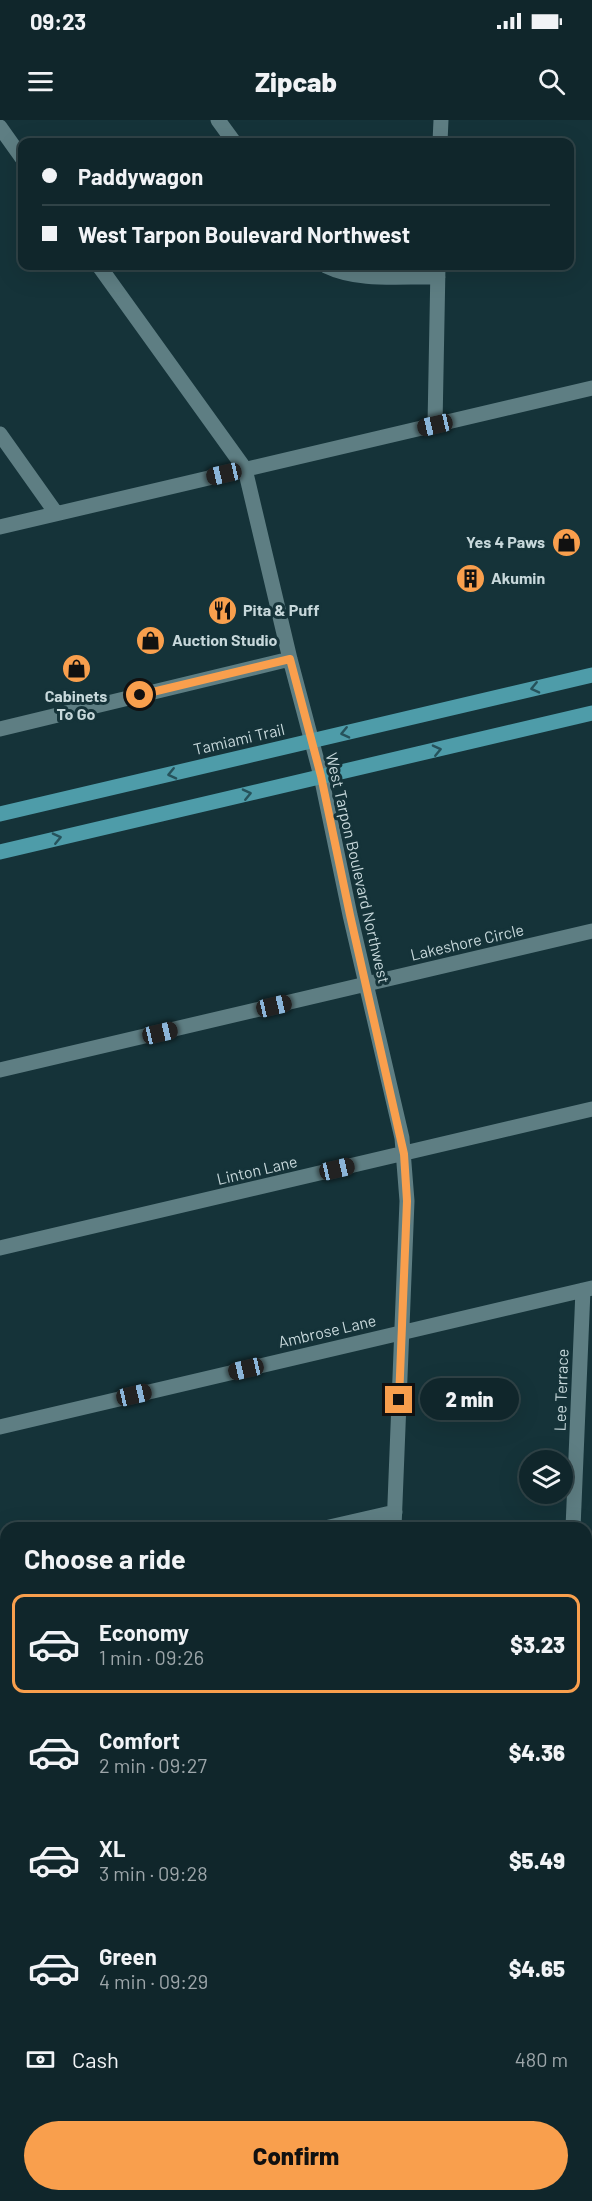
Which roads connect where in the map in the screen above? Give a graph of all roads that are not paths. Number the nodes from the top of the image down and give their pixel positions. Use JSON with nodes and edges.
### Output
{"nodes":[{"id":1,"x":218,"y":120,"type":"edge"},
{"id":2,"x":441,"y":120,"type":"edge"},
{"id":3,"x":0,"y":127,"type":"edge"},
{"id":4,"x":231,"y":138,"type":"edge"},
{"id":5,"x":440,"y":138,"type":"edge"},
{"id":6,"x":18,"y":152,"type":"edge"},
{"id":7,"x":102,"y":270,"type":"edge"},
{"id":8,"x":334,"y":270,"type":"edge"},
{"id":9,"x":438,"y":271,"type":"edge"},
{"id":10,"x":592,"y":388,"type":"edge"},
{"id":11,"x":435,"y":425,"type":"junction"},
{"id":12,"x":0,"y":434,"type":"edge"},
{"id":13,"x":245,"y":469,"type":"junction"},
{"id":14,"x":57,"y":513,"type":"junction"},
{"id":15,"x":0,"y":526,"type":"edge"},
{"id":16,"x":290,"y":659,"type":"junction"},
{"id":17,"x":592,"y":675,"type":"edge"},
{"id":18,"x":592,"y":713,"type":"edge"},
{"id":19,"x":0,"y":729,"type":"edge"},
{"id":20,"x":311,"y":741,"type":"junction"},
{"id":21,"x":321,"y":776,"type":"junction"},
{"id":22,"x":0,"y":814,"type":"edge"},
{"id":23,"x":0,"y":852,"type":"edge"},
{"id":24,"x":592,"y":932,"type":"edge"},
{"id":25,"x":366,"y":984,"type":"junction"},
{"id":26,"x":0,"y":1070,"type":"edge"},
{"id":27,"x":592,"y":1109,"type":"edge"},
{"id":28,"x":404,"y":1154,"type":"junction"},
{"id":29,"x":0,"y":1248,"type":"edge"},
{"id":30,"x":587,"y":1289,"type":"edge"},
{"id":31,"x":402,"y":1332,"type":"junction"},
{"id":32,"x":0,"y":1427,"type":"edge"},
{"id":33,"x":394,"y":1512,"type":"junction"},
{"id":34,"x":351,"y":1522,"type":"edge"},
{"id":35,"x":394,"y":1522,"type":"edge"},
{"id":36,"x":573,"y":1522,"type":"edge"}],
"edges":[{"from":1,"to":4,"type":"street"},
{"from":2,"to":5,"type":"street"},
{"from":3,"to":6,"type":"street"},
{"from":7,"to":13,"type":"street","name":"West Tarpon Boulevard Northwest"},
{"from":8,"to":9,"type":"street"},
{"from":9,"to":11,"type":"street"},
{"from":10,"to":11,"type":"street"},
{"from":11,"to":13,"type":"street"},
{"from":12,"to":14,"type":"street"},
{"from":13,"to":14,"type":"street"},
{"from":13,"to":16,"type":"street","name":"West Tarpon Boulevard Northwest"},
{"from":14,"to":15,"type":"street"},
{"from":16,"to":19,"type":"street"},
{"from":16,"to":20,"type":"street","name":"West Tarpon Boulevard Northwest"},
{"from":17,"to":20,"type":"main road","name":"Tamiami Trail","one_way":true},
{"from":21,"to":18,"type":"main road","one_way":true},
{"from":20,"to":21,"type":"street","name":"West Tarpon Boulevard Northwest"},
{"from":20,"to":22,"type":"main road","name":"Tamiami Trail","one_way":true},
{"from":23,"to":21,"type":"main road","one_way":true},
{"from":21,"to":25,"type":"street","name":"West Tarpon Boulevard Northwest"},
{"from":24,"to":25,"type":"street","name":"Lakeshore Circle"},
{"from":25,"to":26,"type":"street","name":"Lakeshore Circle"},
{"from":25,"to":28,"type":"street","name":"West Tarpon Boulevard Northwest"},
{"from":27,"to":28,"type":"street","name":"Linton Lane"},
{"from":28,"to":29,"type":"street","name":"Linton Lane"},
{"from":28,"to":31,"type":"street","name":"West Tarpon Boulevard Northwest"},
{"from":30,"to":31,"type":"street","name":"Ambrose Lane"},
{"from":30,"to":36,"type":"street","name":"Lee Terrace"},
{"from":31,"to":32,"type":"street","name":"Ambrose Lane"},
{"from":31,"to":33,"type":"street","name":"West Tarpon Boulevard Northwest"},
{"from":33,"to":34,"type":"street"},
{"from":33,"to":35,"type":"street","name":"West Tarpon Boulevard Northwest"}]}
